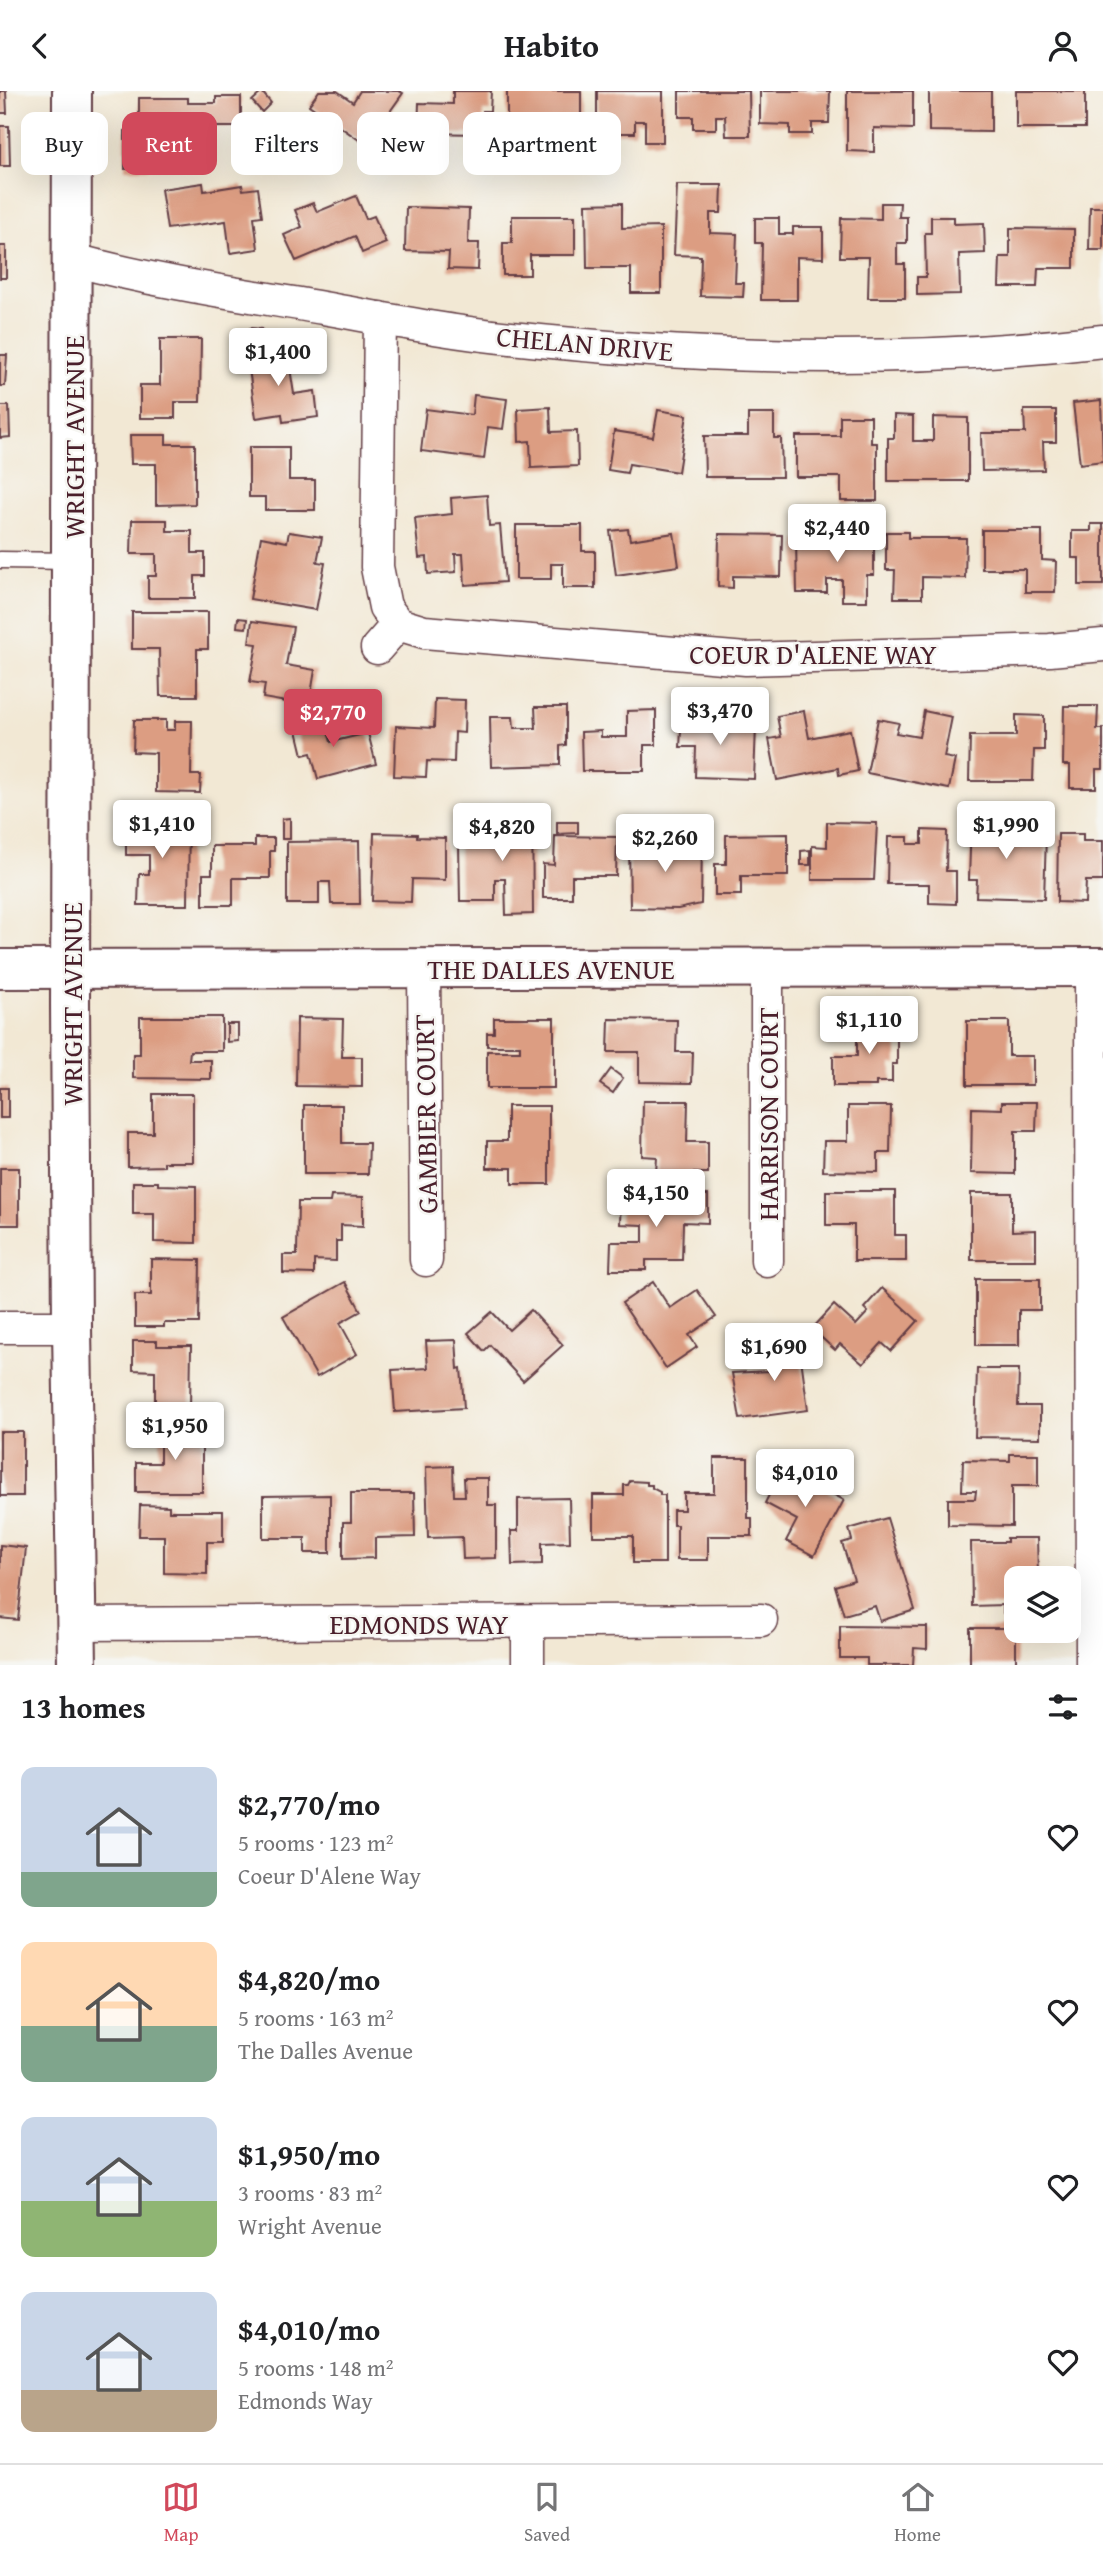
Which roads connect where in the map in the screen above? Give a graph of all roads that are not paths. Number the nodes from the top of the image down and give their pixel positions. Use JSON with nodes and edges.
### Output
{"nodes":[{"id":1,"x":72,"y":91,"type":"edge"},
{"id":2,"x":74,"y":260,"type":"junction"},
{"id":3,"x":380,"y":318,"type":"junction"},
{"id":4,"x":1103,"y":341,"type":"edge"},
{"id":5,"x":0,"y":559,"type":"edge"},
{"id":6,"x":72,"y":561,"type":"junction"},
{"id":7,"x":398,"y":624,"type":"junction"},
{"id":8,"x":1103,"y":645,"type":"edge"},
{"id":9,"x":377,"y":649,"type":"dead end"},
{"id":10,"x":1097,"y":967,"type":"edge"},
{"id":11,"x":71,"y":968,"type":"junction"},
{"id":12,"x":424,"y":968,"type":"junction"},
{"id":13,"x":767,"y":968,"type":"junction"},
{"id":14,"x":0,"y":969,"type":"edge"},
{"id":15,"x":426,"y":1260,"type":"dead end"},
{"id":16,"x":767,"y":1261,"type":"dead end"},
{"id":17,"x":0,"y":1327,"type":"edge"},
{"id":18,"x":72,"y":1327,"type":"junction"},
{"id":19,"x":761,"y":1620,"type":"dead end"},
{"id":20,"x":528,"y":1623,"type":"junction"},
{"id":21,"x":76,"y":1624,"type":"junction"},
{"id":22,"x":77,"y":1665,"type":"edge"},
{"id":23,"x":528,"y":1665,"type":"edge"},
{"id":24,"x":1092,"y":1665,"type":"edge"}],
"edges":[{"from":1,"to":2,"type":"street","name":"WRIGHT AVENUE"},
{"from":2,"to":3,"type":"street","name":"CHELAN DRIVE"},
{"from":2,"to":6,"type":"street","name":"WRIGHT AVENUE"},
{"from":3,"to":4,"type":"street","name":"CHELAN DRIVE"},
{"from":3,"to":7,"type":"street"},
{"from":5,"to":6,"type":"lane"},
{"from":6,"to":11,"type":"street","name":"WRIGHT AVENUE"},
{"from":7,"to":8,"type":"street","name":"COEUR D'ALENE WAY"},
{"from":7,"to":9,"type":"street"},
{"from":10,"to":13,"type":"street","name":"THE DALLES AVENUE"},
{"from":10,"to":24,"type":"street"},
{"from":11,"to":12,"type":"street","name":"THE DALLES AVENUE"},
{"from":11,"to":14,"type":"street","name":"THE DALLES AVENUE"},
{"from":11,"to":18,"type":"street","name":"WRIGHT AVENUE"},
{"from":12,"to":13,"type":"street","name":"THE DALLES AVENUE"},
{"from":12,"to":15,"type":"street","name":"GAMBIER COURT"},
{"from":13,"to":16,"type":"street","name":"HARRISON COURT"},
{"from":17,"to":18,"type":"street"},
{"from":18,"to":21,"type":"street","name":"WRIGHT AVENUE"},
{"from":19,"to":20,"type":"street","name":"EDMONDS WAY"},
{"from":20,"to":21,"type":"street","name":"EDMONDS WAY"},
{"from":20,"to":23,"type":"street"},
{"from":21,"to":22,"type":"street","name":"WRIGHT AVENUE"}]}
